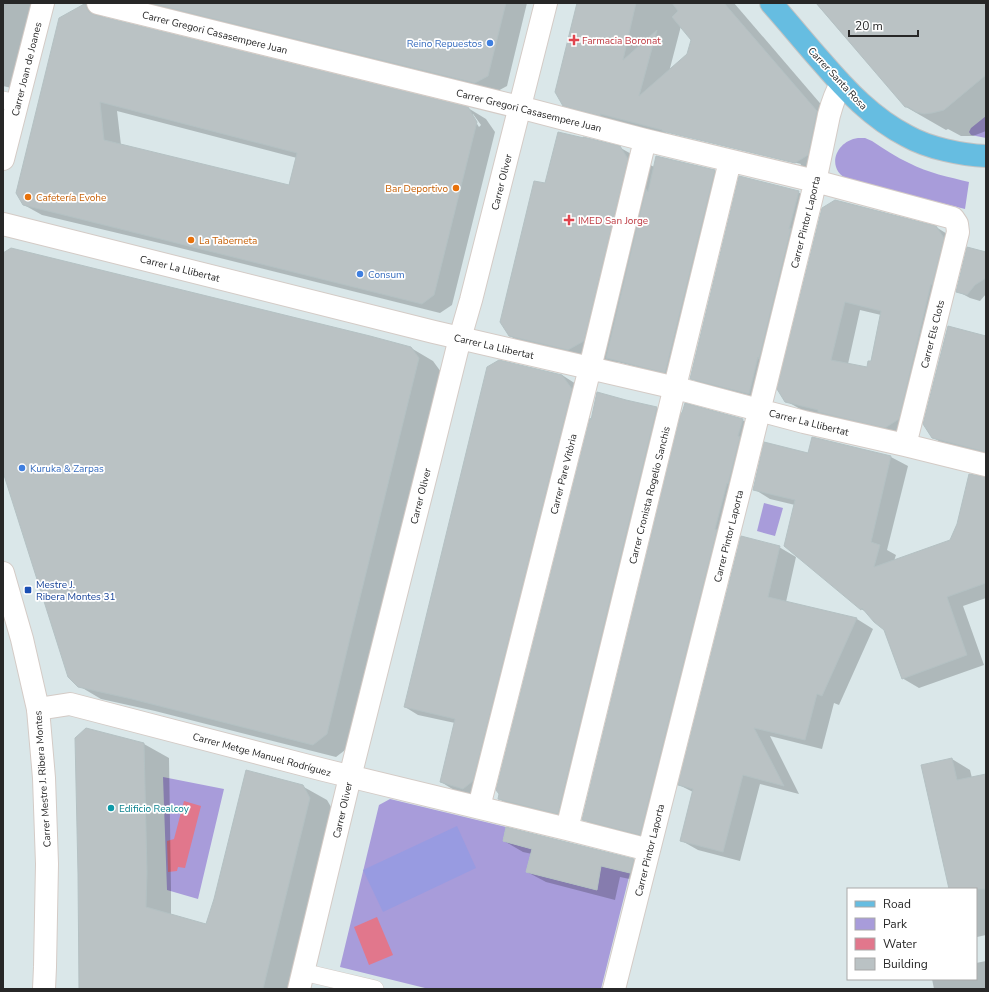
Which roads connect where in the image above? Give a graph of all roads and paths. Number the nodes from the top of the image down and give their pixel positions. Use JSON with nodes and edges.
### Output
{"nodes":[{"id":1,"x":43,"y":3,"type":"edge"},
{"id":2,"x":98,"y":3,"type":"edge"},
{"id":3,"x":546,"y":3,"type":"edge"},
{"id":4,"x":771,"y":3,"type":"edge"},
{"id":5,"x":841,"y":84,"type":"junction"},
{"id":6,"x":10,"y":101,"type":"edge"},
{"id":7,"x":520,"y":107,"type":"junction"},
{"id":8,"x":645,"y":140,"type":"junction"},
{"id":9,"x":986,"y":156,"type":"edge"},
{"id":10,"x":3,"y":159,"type":"edge"},
{"id":11,"x":730,"y":161,"type":"junction"},
{"id":12,"x":815,"y":181,"type":"junction"},
{"id":13,"x":3,"y":224,"type":"edge"},
{"id":14,"x":957,"y":224,"type":"joint"},
{"id":15,"x":460,"y":338,"type":"junction"},
{"id":16,"x":590,"y":368,"type":"junction"},
{"id":17,"x":676,"y":388,"type":"junction"},
{"id":18,"x":759,"y":410,"type":"junction"},
{"id":19,"x":905,"y":445,"type":"junction"},
{"id":20,"x":986,"y":465,"type":"edge"},
{"id":21,"x":3,"y":573,"type":"edge"},
{"id":22,"x":38,"y":709,"type":"junction"},
{"id":23,"x":350,"y":777,"type":"junction"},
{"id":24,"x":479,"y":807,"type":"junction"},
{"id":25,"x":568,"y":829,"type":"junction"},
{"id":26,"x":649,"y":850,"type":"junction"},
{"id":27,"x":301,"y":980,"type":"edge"},
{"id":28,"x":44,"y":989,"type":"edge"},
{"id":29,"x":375,"y":989,"type":"edge"},
{"id":30,"x":614,"y":989,"type":"edge"}],
"edges":[{"from":1,"to":6,"type":"street","name":"Carrer Joan de Joanes"},
{"from":2,"to":7,"type":"street","name":"Carrer Gregori Casasempere Juan"},
{"from":3,"to":7,"type":"street","name":"Carrer Oliver"},
{"from":4,"to":5,"type":"main road","name":"Carrer Santa Rosa"},
{"from":5,"to":9,"type":"main road","name":"Carrer Santa Rosa"},
{"from":5,"to":12,"type":"street","name":"Carrer Pintor Laporta"},
{"from":6,"to":10,"type":"street","name":"Carrer Joan de Joanes"},
{"from":7,"to":8,"type":"street","name":"Carrer Gregori Casasempere Juan"},
{"from":7,"to":15,"type":"street","name":"Carrer Oliver"},
{"from":8,"to":11,"type":"street","name":"Carrer Gregori Casasempere Juan"},
{"from":8,"to":16,"type":"street","name":"Carrer Pare Vitòria"},
{"from":11,"to":12,"type":"street","name":"Carrer Gregori Casasempere Juan"},
{"from":11,"to":17,"type":"street","name":"Carrer Cronista Rogelio Sanchis"},
{"from":12,"to":14,"type":"street","name":"Carrer Gregori Casasempere Juan"},
{"from":12,"to":18,"type":"street","name":"Carrer Pintor Laporta"},
{"from":13,"to":15,"type":"street","name":"Carrer La Llibertat"},
{"from":14,"to":19,"type":"street","name":"Carrer Els Clots"},
{"from":15,"to":16,"type":"street","name":"Carrer La Llibertat"},
{"from":15,"to":23,"type":"street","name":"Carrer Oliver"},
{"from":16,"to":17,"type":"street","name":"Carrer La Llibertat"},
{"from":16,"to":24,"type":"street","name":"Carrer Pare Vitòria"},
{"from":17,"to":18,"type":"street","name":"Carrer La Llibertat"},
{"from":17,"to":25,"type":"street","name":"Carrer Cronista Rogelio Sanchis"},
{"from":18,"to":19,"type":"street","name":"Carrer La Llibertat"},
{"from":18,"to":26,"type":"street","name":"Carrer Pintor Laporta"},
{"from":19,"to":20,"type":"street","name":"Carrer La Llibertat"},
{"from":21,"to":22,"type":"street","name":"Carrer Mestre J. Ribera Montes"},
{"from":22,"to":23,"type":"street","name":"Carrer Metge Manuel Rodríguez"},
{"from":22,"to":28,"type":"street","name":"Carrer Mestre J. Ribera Montes"},
{"from":23,"to":24,"type":"street","name":"Carrer Metge Manuel Rodríguez"},
{"from":23,"to":27,"type":"street","name":"Carrer Oliver"},
{"from":24,"to":25,"type":"street","name":"Carrer Metge Manuel Rodríguez"},
{"from":25,"to":26,"type":"street","name":"Carrer Metge Manuel Rodríguez"},
{"from":26,"to":30,"type":"street","name":"Carrer Pintor Laporta"},
{"from":27,"to":29,"type":"street"}]}
